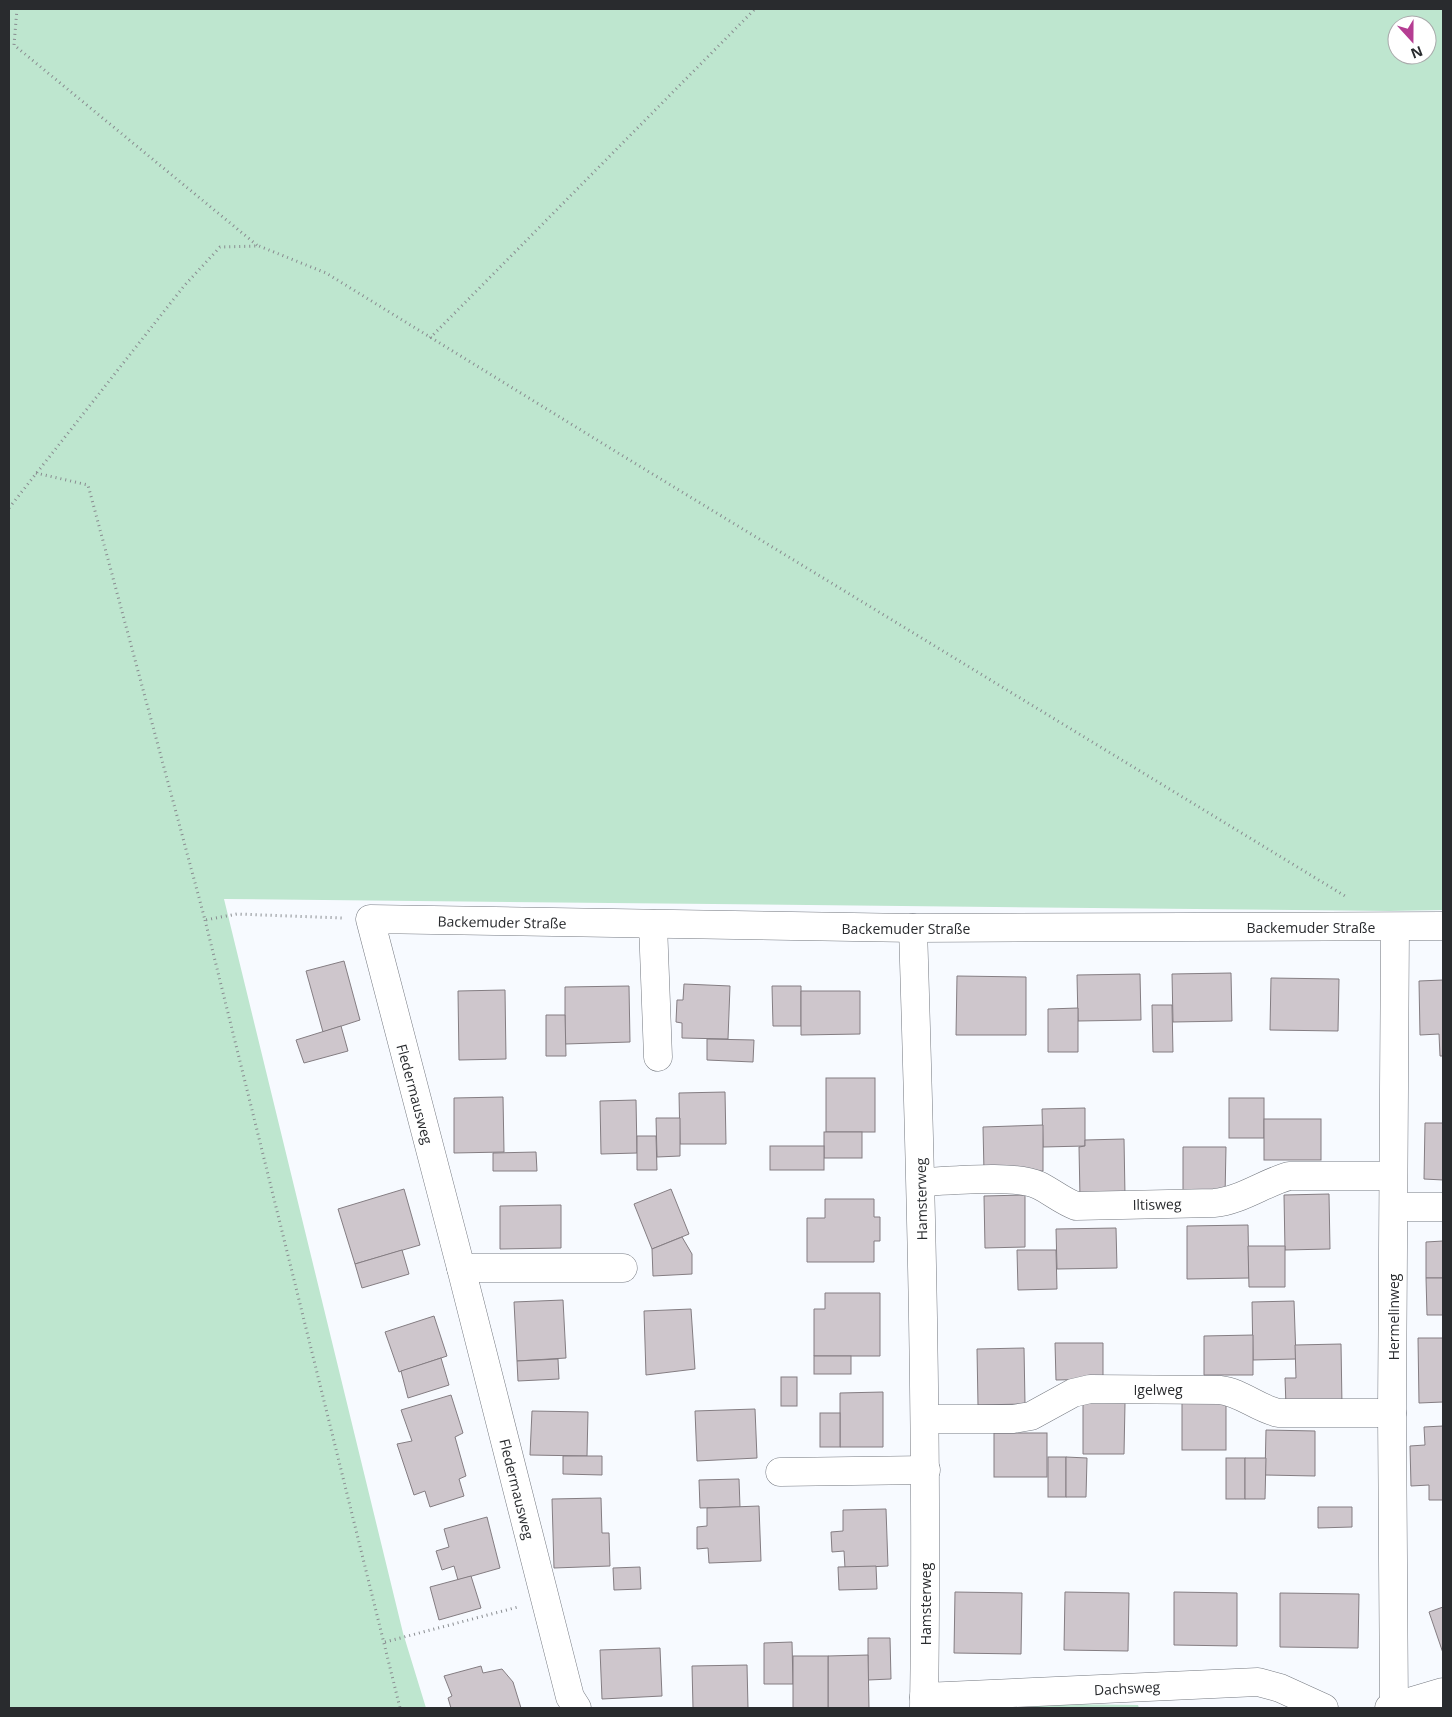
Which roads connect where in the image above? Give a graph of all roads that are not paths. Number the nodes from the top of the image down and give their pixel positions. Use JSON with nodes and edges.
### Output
{"nodes":[{"id":1,"x":370,"y":920,"type":"joint"},
{"id":2,"x":652,"y":924,"type":"junction"},
{"id":3,"x":1394,"y":926,"type":"junction"},
{"id":4,"x":1443,"y":926,"type":"edge"},
{"id":5,"x":914,"y":928,"type":"junction"},
{"id":6,"x":658,"y":1057,"type":"dead end"},
{"id":7,"x":1393,"y":1176,"type":"junction"},
{"id":8,"x":921,"y":1182,"type":"junction"},
{"id":9,"x":1394,"y":1207,"type":"junction"},
{"id":10,"x":1443,"y":1207,"type":"edge"},
{"id":11,"x":461,"y":1268,"type":"junction"},
{"id":12,"x":623,"y":1268,"type":"dead end"},
{"id":13,"x":1392,"y":1413,"type":"junction"},
{"id":14,"x":925,"y":1419,"type":"junction"},
{"id":15,"x":926,"y":1470,"type":"junction"},
{"id":16,"x":780,"y":1472,"type":"dead end"},
{"id":17,"x":1443,"y":1692,"type":"edge"},
{"id":18,"x":924,"y":1703,"type":"edge"},
{"id":19,"x":577,"y":1708,"type":"edge"},
{"id":20,"x":1324,"y":1708,"type":"edge"},
{"id":21,"x":1392,"y":1708,"type":"edge"}],
"edges":[{"from":1,"to":2,"type":"street","name":"Backemuder Straße"},
{"from":1,"to":11,"type":"street","name":"Fledermausweg"},
{"from":2,"to":5,"type":"street","name":"Backemuder Straße"},
{"from":2,"to":6,"type":"street"},
{"from":3,"to":4,"type":"street","name":"Backemuder Straße"},
{"from":3,"to":5,"type":"street","name":"Backemuder Straße"},
{"from":3,"to":7,"type":"street","name":"Hermelinweg"},
{"from":5,"to":8,"type":"street","name":"Hamsterweg"},
{"from":7,"to":8,"type":"street","name":"Iltisweg"},
{"from":7,"to":9,"type":"street","name":"Hermelinweg"},
{"from":8,"to":14,"type":"street","name":"Hamsterweg"},
{"from":9,"to":10,"type":"street"},
{"from":9,"to":13,"type":"street","name":"Hermelinweg"},
{"from":11,"to":12,"type":"street"},
{"from":11,"to":19,"type":"street","name":"Fledermausweg"},
{"from":13,"to":14,"type":"street","name":"Igelweg"},
{"from":13,"to":21,"type":"street","name":"Hermelinweg"},
{"from":14,"to":15,"type":"street","name":"Hamsterweg"},
{"from":15,"to":16,"type":"street"},
{"from":15,"to":18,"type":"street","name":"Hamsterweg"},
{"from":17,"to":21,"type":"street"},
{"from":18,"to":20,"type":"street","name":"Dachsweg"}]}
